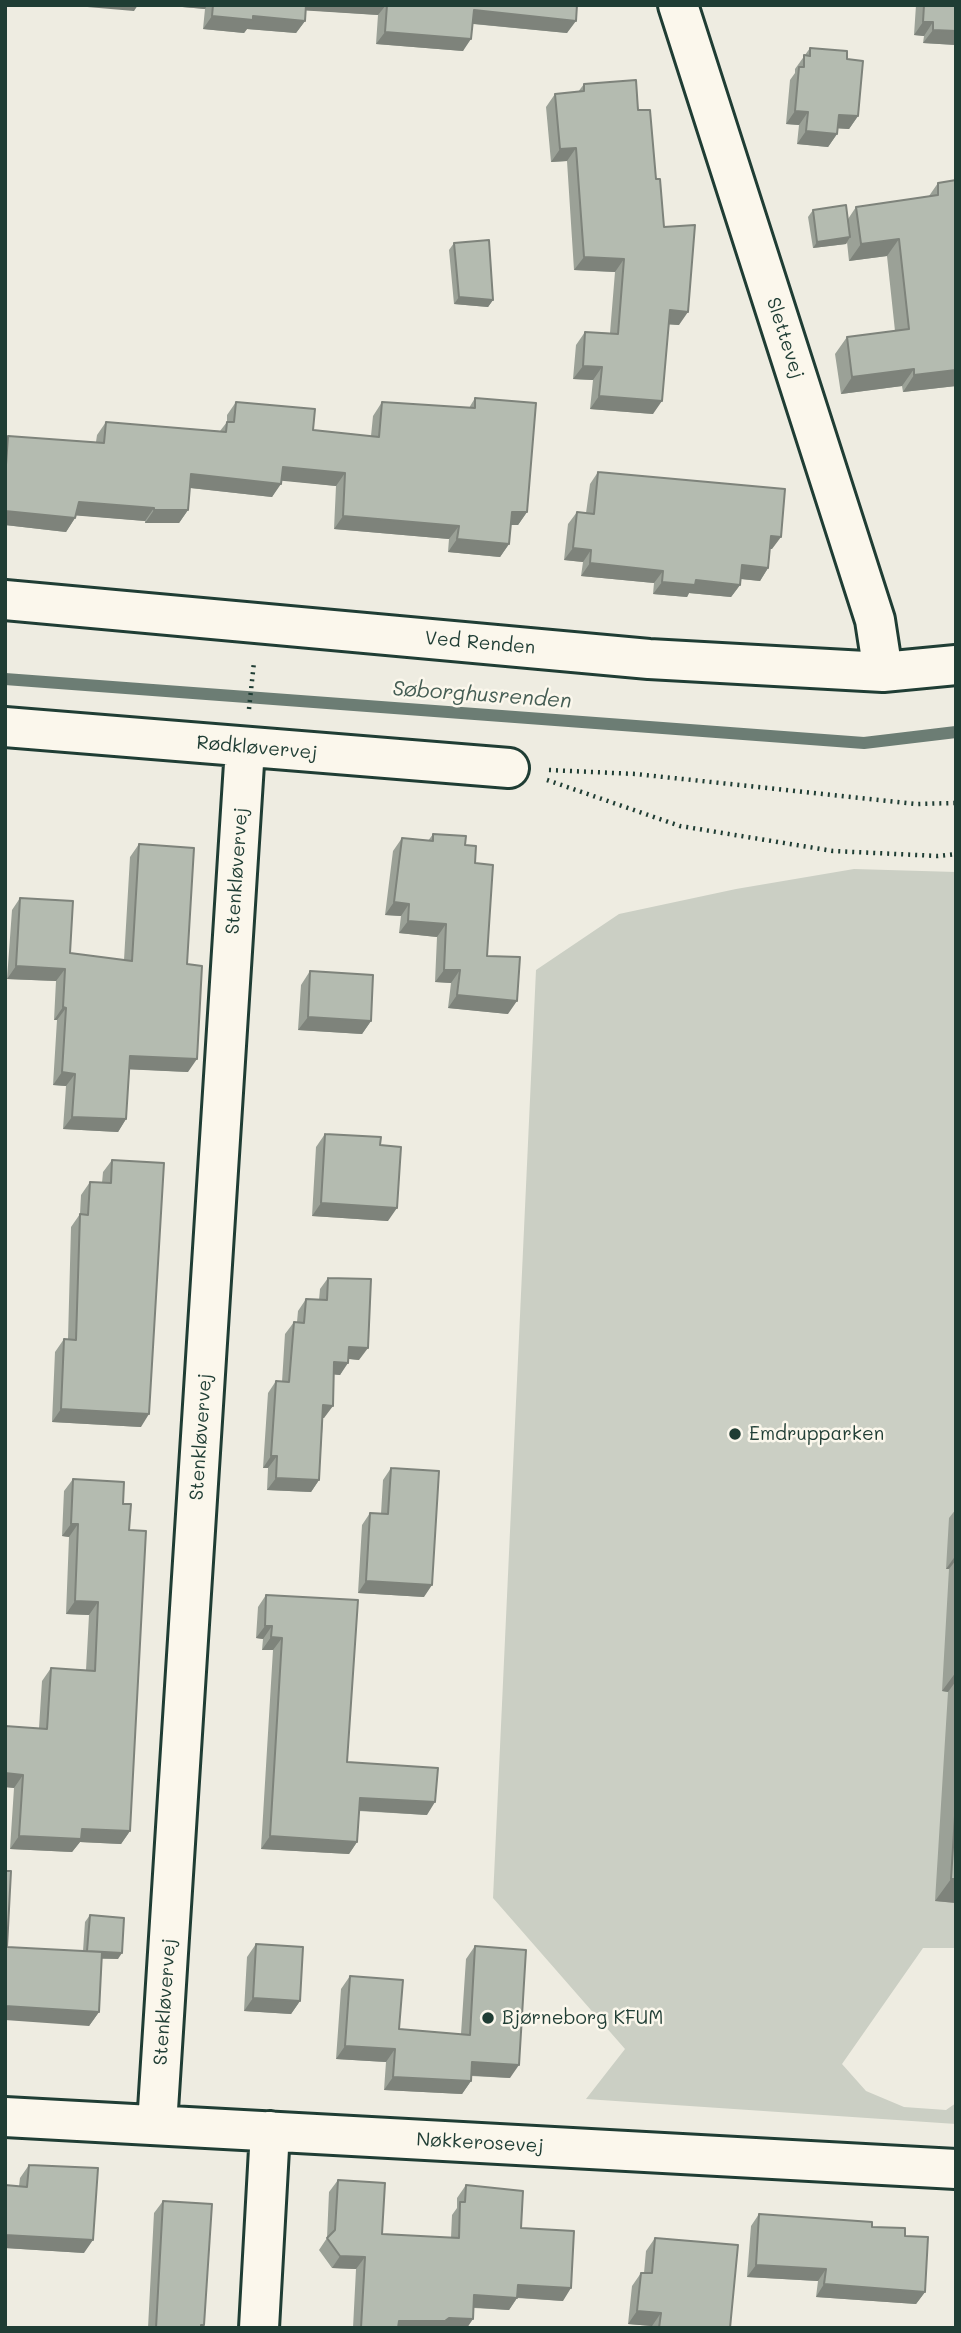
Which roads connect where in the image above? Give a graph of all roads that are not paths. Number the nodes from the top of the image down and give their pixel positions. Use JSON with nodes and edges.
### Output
{"nodes":[{"id":1,"x":678,"y":5,"type":"edge"},
{"id":2,"x":5,"y":600,"type":"edge"},
{"id":3,"x":956,"y":665,"type":"edge"},
{"id":4,"x":883,"y":672,"type":"junction"},
{"id":5,"x":5,"y":727,"type":"edge"},
{"id":6,"x":245,"y":748,"type":"junction"},
{"id":7,"x":509,"y":768,"type":"road end"},
{"id":8,"x":5,"y":2117,"type":"edge"},
{"id":9,"x":157,"y":2125,"type":"junction"},
{"id":10,"x":270,"y":2131,"type":"junction"},
{"id":11,"x":956,"y":2169,"type":"edge"},
{"id":12,"x":258,"y":2328,"type":"edge"}],
"edges":[{"from":1,"to":4,"type":"street","name":"Slettevej"},
{"from":2,"to":4,"type":"street","name":"Ved Renden"},
{"from":3,"to":4,"type":"street","name":"Ved Renden"},
{"from":5,"to":6,"type":"street","name":"Rødkløvervej"},
{"from":6,"to":7,"type":"street","name":"Rødkløvervej"},
{"from":6,"to":9,"type":"street","name":"Stenkløvervej"},
{"from":8,"to":9,"type":"street","name":"Nøkkerosevej"},
{"from":9,"to":10,"type":"street","name":"Nøkkerosevej"},
{"from":10,"to":11,"type":"street","name":"Nøkkerosevej"},
{"from":10,"to":12,"type":"street"}]}
